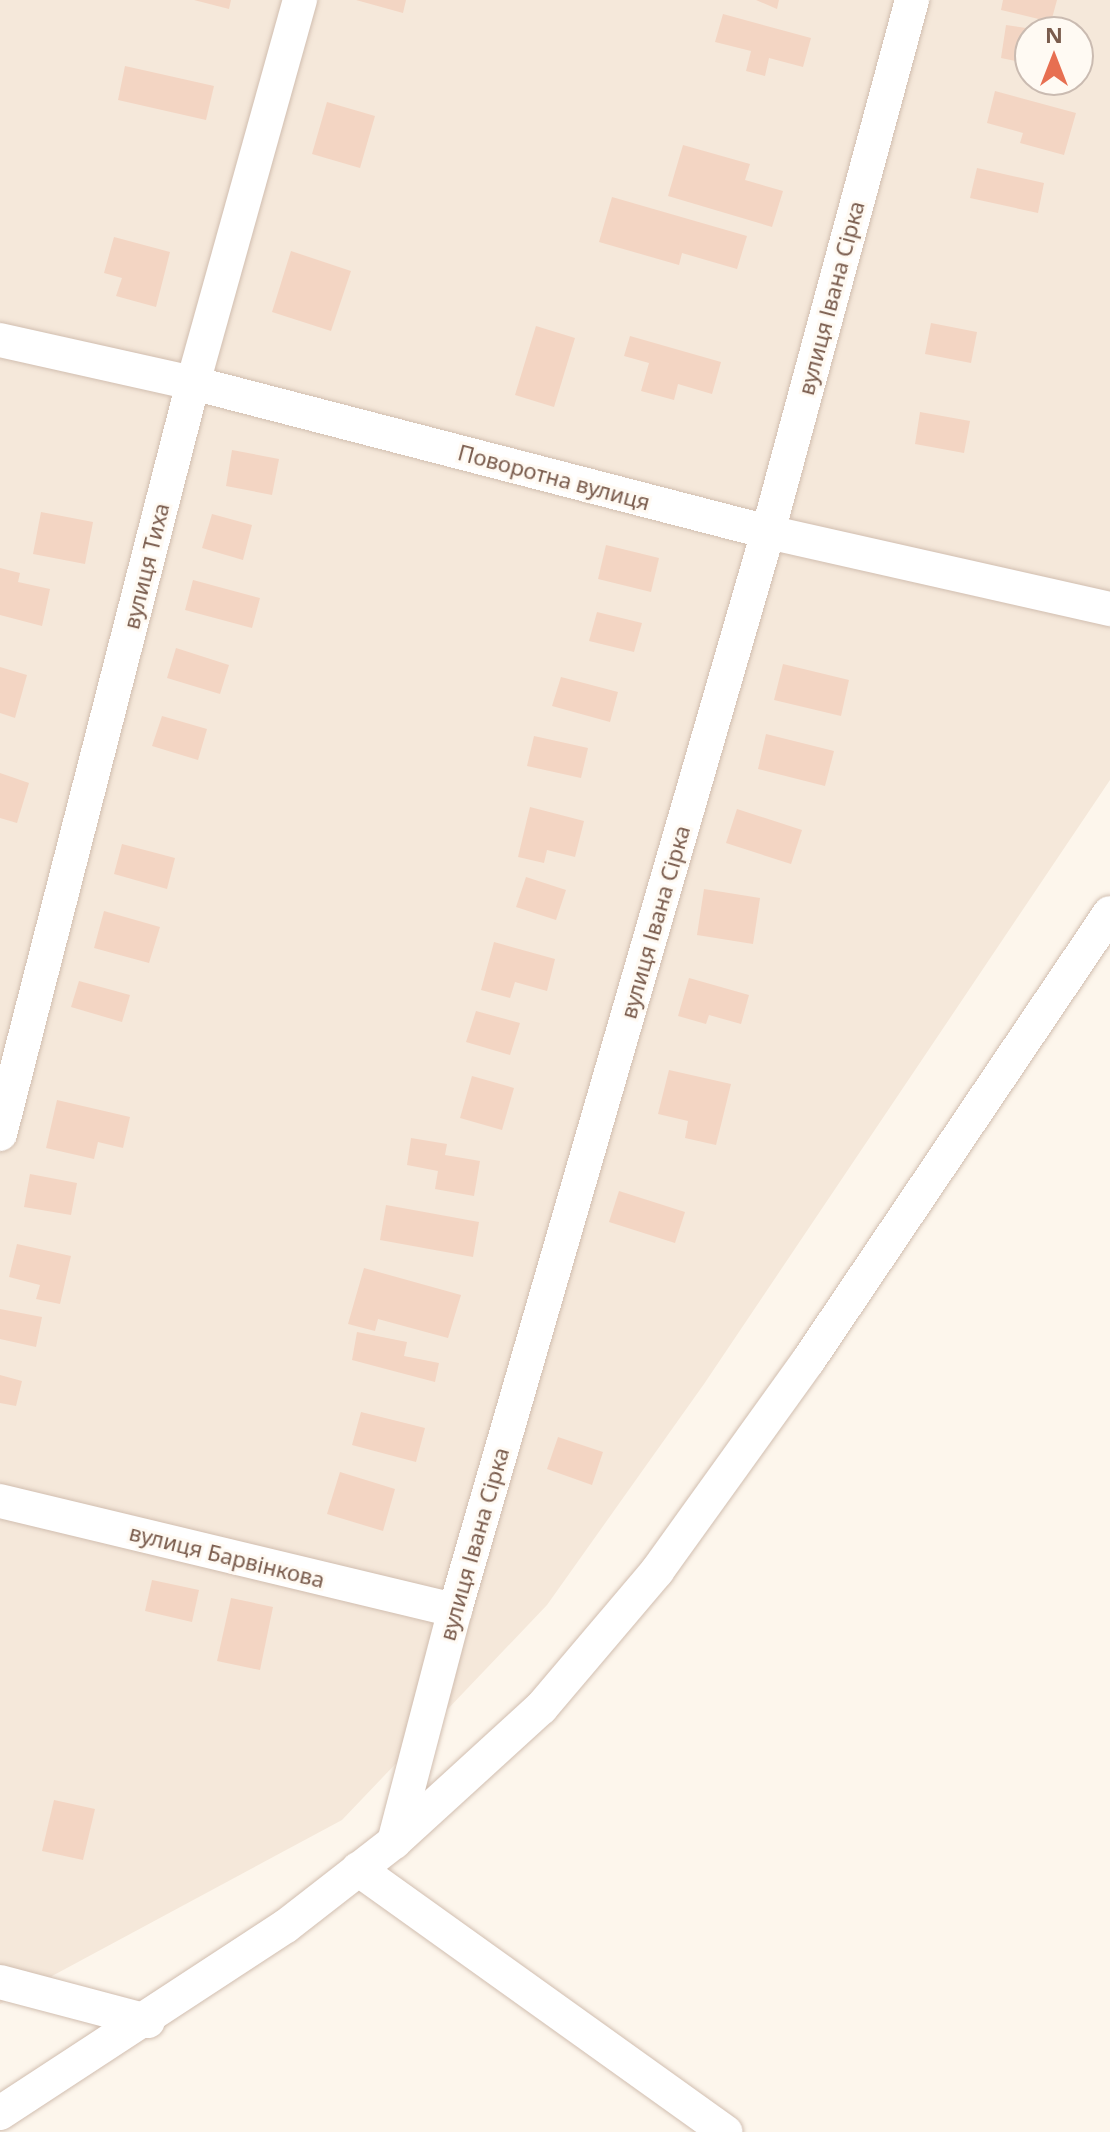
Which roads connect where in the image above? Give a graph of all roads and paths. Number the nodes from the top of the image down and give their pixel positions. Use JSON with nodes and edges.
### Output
{"nodes":[{"id":1,"x":300,"y":0,"type":"edge"},
{"id":2,"x":912,"y":0,"type":"edge"},
{"id":3,"x":0,"y":340,"type":"edge"},
{"id":4,"x":193,"y":383,"type":"junction"},
{"id":5,"x":768,"y":532,"type":"junction"},
{"id":6,"x":1110,"y":609,"type":"edge"},
{"id":7,"x":1110,"y":913,"type":"edge"},
{"id":8,"x":0,"y":1134,"type":"edge"},
{"id":9,"x":0,"y":1501,"type":"edge"},
{"id":10,"x":455,"y":1610,"type":"junction"},
{"id":11,"x":394,"y":1842,"type":"junction"},
{"id":12,"x":358,"y":1869,"type":"junction"},
{"id":13,"x":0,"y":1982,"type":"edge"},
{"id":14,"x":148,"y":2021,"type":"junction"},
{"id":15,"x":0,"y":2113,"type":"edge"},
{"id":16,"x":725,"y":2132,"type":"edge"}],
"edges":[{"from":1,"to":4,"type":"street","name":"вулиця Тиха"},
{"from":2,"to":5,"type":"street","name":"вулиця Івана Сірка"},
{"from":3,"to":4,"type":"street","name":"Поворотна вулиця"},
{"from":4,"to":5,"type":"street","name":"Поворотна вулиця"},
{"from":4,"to":8,"type":"street","name":"вулиця Тиха"},
{"from":5,"to":6,"type":"street","name":"Поворотна вулиця"},
{"from":5,"to":10,"type":"street","name":"вулиця Івана Сірка"},
{"from":7,"to":11,"type":"street"},
{"from":9,"to":10,"type":"street","name":"вулиця Барвінкова"},
{"from":10,"to":11,"type":"street","name":"вулиця Івана Сірка"},
{"from":11,"to":12,"type":"street"},
{"from":12,"to":14,"type":"street"},
{"from":12,"to":16,"type":"street"},
{"from":13,"to":14,"type":"street"},
{"from":14,"to":15,"type":"street"}]}
